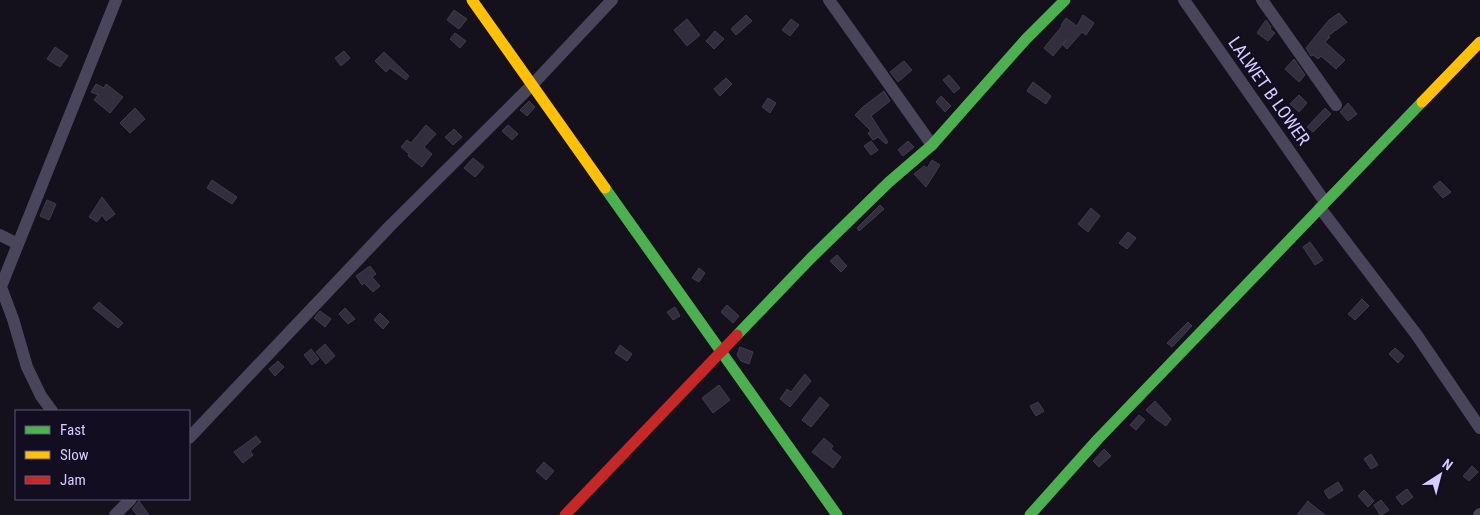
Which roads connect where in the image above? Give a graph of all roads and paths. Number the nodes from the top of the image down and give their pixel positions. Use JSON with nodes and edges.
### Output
{"nodes":[{"id":1,"x":116,"y":0,"type":"edge"},
{"id":2,"x":472,"y":0,"type":"edge"},
{"id":3,"x":612,"y":0,"type":"edge"},
{"id":4,"x":829,"y":0,"type":"edge"},
{"id":5,"x":1064,"y":0,"type":"edge"},
{"id":6,"x":1184,"y":0,"type":"edge"},
{"id":7,"x":1262,"y":0,"type":"edge"},
{"id":8,"x":1480,"y":42,"type":"edge"},
{"id":9,"x":532,"y":86,"type":"junction"},
{"id":10,"x":1336,"y":105,"type":"dead end"},
{"id":11,"x":932,"y":145,"type":"junction"},
{"id":12,"x":1323,"y":205,"type":"junction"},
{"id":13,"x":0,"y":235,"type":"edge"},
{"id":14,"x":18,"y":244,"type":"junction"},
{"id":15,"x":0,"y":288,"type":"edge"},
{"id":16,"x":722,"y":353,"type":"junction"},
{"id":17,"x":51,"y":410,"type":"edge"},
{"id":18,"x":1480,"y":428,"type":"edge"},
{"id":19,"x":190,"y":437,"type":"edge"},
{"id":20,"x":130,"y":500,"type":"edge"},
{"id":21,"x":119,"y":509,"type":"edge"},
{"id":22,"x":564,"y":515,"type":"edge"},
{"id":23,"x":837,"y":515,"type":"edge"},
{"id":24,"x":1030,"y":515,"type":"edge"}],
"edges":[{"from":1,"to":14,"type":"street"},
{"from":2,"to":9,"type":"street"},
{"from":3,"to":9,"type":"street"},
{"from":4,"to":11,"type":"street"},
{"from":5,"to":11,"type":"street"},
{"from":6,"to":12,"type":"street","name":"LALWET B LOWER"},
{"from":7,"to":10,"type":"street"},
{"from":8,"to":12,"type":"street"},
{"from":9,"to":16,"type":"street"},
{"from":9,"to":19,"type":"street"},
{"from":11,"to":16,"type":"street"},
{"from":12,"to":18,"type":"street","name":"LALWET B LOWER"},
{"from":12,"to":24,"type":"street"},
{"from":13,"to":14,"type":"street"},
{"from":14,"to":15,"type":"street"},
{"from":15,"to":17,"type":"street"},
{"from":16,"to":22,"type":"street"},
{"from":16,"to":23,"type":"street"},
{"from":20,"to":21,"type":"street"}]}
